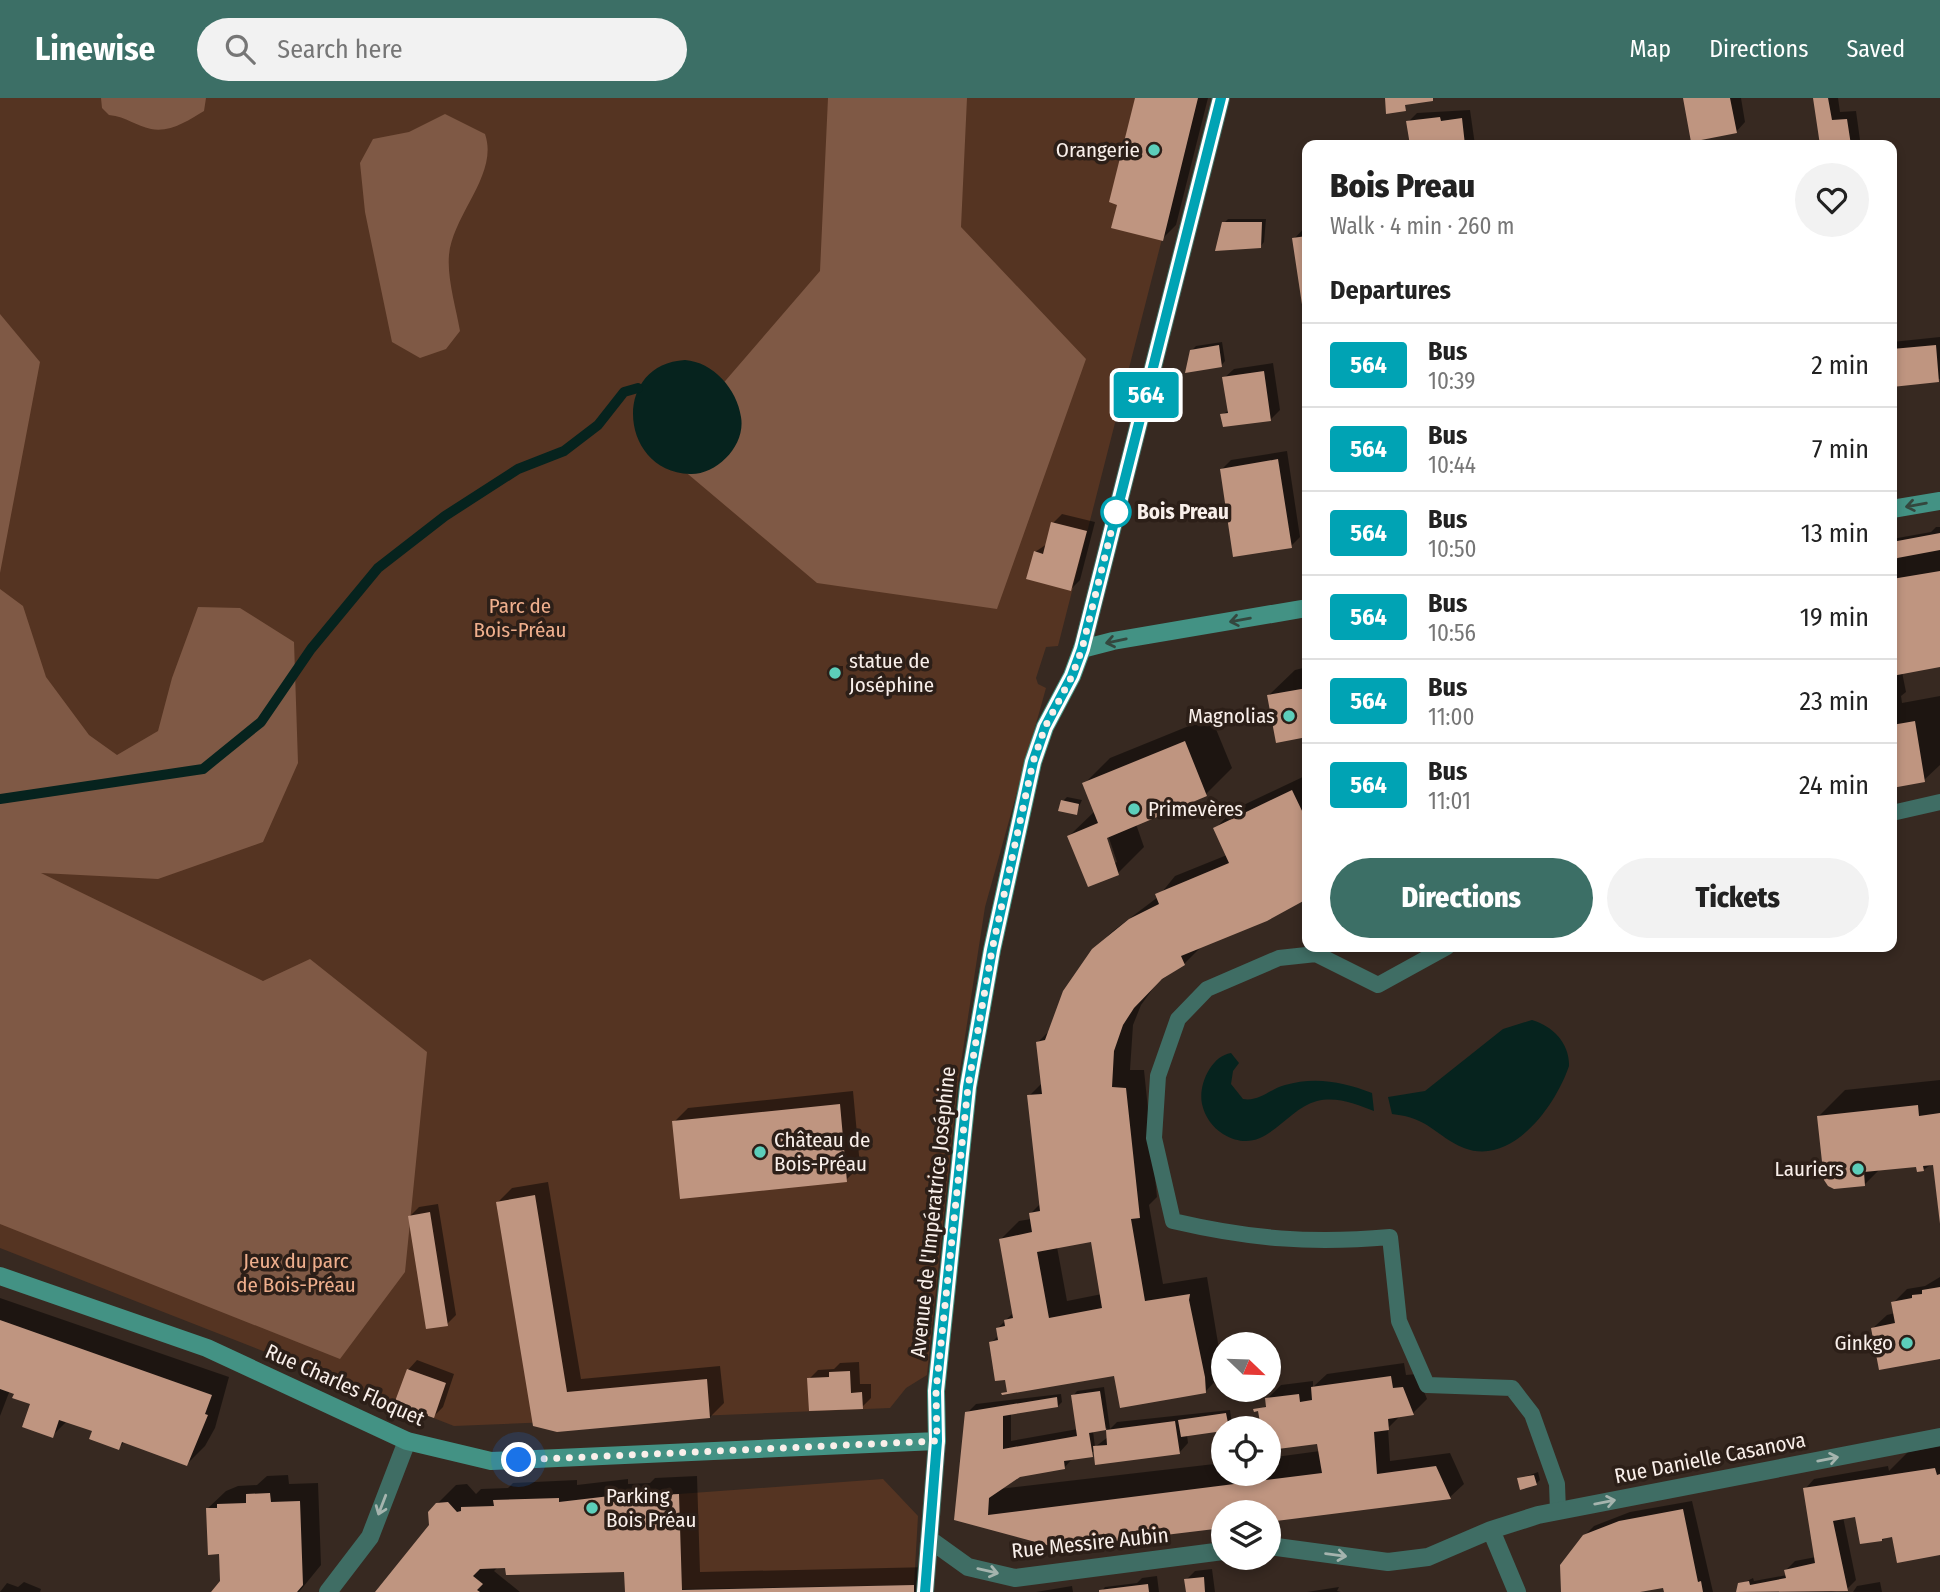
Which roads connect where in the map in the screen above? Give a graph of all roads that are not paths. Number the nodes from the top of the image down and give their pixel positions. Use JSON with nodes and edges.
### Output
{"nodes":[{"id":1,"x":1221,"y":98,"type":"edge"},
{"id":2,"x":1940,"y":501,"type":"edge"},
{"id":3,"x":1897,"y":508,"type":"edge"},
{"id":4,"x":1302,"y":609,"type":"edge"},
{"id":5,"x":1082,"y":649,"type":"junction"},
{"id":6,"x":1940,"y":802,"type":"edge"},
{"id":7,"x":1897,"y":812,"type":"edge"},
{"id":8,"x":1438,"y":952,"type":"edge"},
{"id":9,"x":0,"y":1276,"type":"edge"},
{"id":10,"x":1940,"y":1437,"type":"edge"},
{"id":11,"x":407,"y":1441,"type":"junction"},
{"id":12,"x":937,"y":1441,"type":"junction"},
{"id":13,"x":1558,"y":1511,"type":"junction"},
{"id":14,"x":1491,"y":1530,"type":"junction"},
{"id":15,"x":929,"y":1539,"type":"junction"},
{"id":16,"x":1281,"y":1548,"type":"edge"},
{"id":17,"x":1211,"y":1552,"type":"edge"},
{"id":18,"x":328,"y":1592,"type":"edge"},
{"id":19,"x":925,"y":1592,"type":"edge"},
{"id":20,"x":1517,"y":1592,"type":"edge"}],
"edges":[{"from":1,"to":5,"type":"street","name":"Avenue de l'Impératrice Joséphine"},
{"from":2,"to":3,"type":"main road","one_way":true},
{"from":4,"to":5,"type":"main road","one_way":true},
{"from":5,"to":12,"type":"main road","name":"Avenue de l'Impératrice Joséphine"},
{"from":6,"to":7,"type":"lane"},
{"from":8,"to":13,"type":"lane"},
{"from":9,"to":11,"type":"main road","name":"Rue Charles Floquet"},
{"from":13,"to":10,"type":"street","name":"Rue Danielle Casanova","one_way":true},
{"from":11,"to":12,"type":"main road","name":"Rue Charles Floquet"},
{"from":11,"to":18,"type":"street","one_way":true},
{"from":12,"to":15,"type":"street"},
{"from":13,"to":14,"type":"street","name":"Rue Danielle Casanova"},
{"from":16,"to":14,"type":"street","one_way":true},
{"from":14,"to":20,"type":"street"},
{"from":15,"to":17,"type":"street","name":"Rue Messire Aubin","one_way":true},
{"from":15,"to":19,"type":"street"}]}
